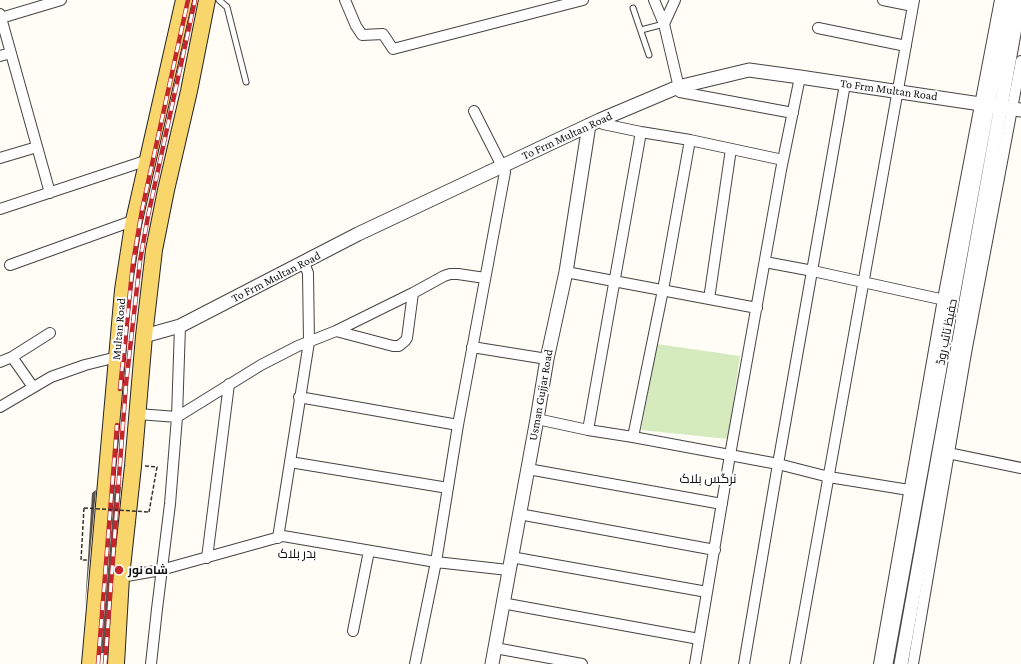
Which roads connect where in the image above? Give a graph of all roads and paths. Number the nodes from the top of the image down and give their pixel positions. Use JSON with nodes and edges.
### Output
{"nodes":[{"id":1,"x":61,"y":0,"type":"edge"},
{"id":2,"x":184,"y":0,"type":"edge"},
{"id":3,"x":207,"y":0,"type":"edge"},
{"id":4,"x":219,"y":0,"type":"edge"},
{"id":5,"x":345,"y":0,"type":"edge"},
{"id":6,"x":583,"y":0,"type":"edge"},
{"id":7,"x":654,"y":0,"type":"edge"},
{"id":8,"x":674,"y":0,"type":"edge"},
{"id":9,"x":883,"y":0,"type":"edge"},
{"id":10,"x":1000,"y":0,"type":"edge"},
{"id":11,"x":1007,"y":0,"type":"edge"},
{"id":12,"x":1020,"y":0,"type":"edge"},
{"id":13,"x":913,"y":3,"type":"edge"},
{"id":14,"x":633,"y":8,"type":"dead end"},
{"id":15,"x":0,"y":16,"type":"edge"},
{"id":16,"x":664,"y":24,"type":"junction"},
{"id":17,"x":818,"y":28,"type":"dead end"},
{"id":18,"x":641,"y":30,"type":"junction"},
{"id":19,"x":906,"y":46,"type":"junction"},
{"id":20,"x":11,"y":53,"type":"junction"},
{"id":21,"x":650,"y":55,"type":"dead end"},
{"id":22,"x":0,"y":56,"type":"edge"},
{"id":23,"x":1021,"y":61,"type":"edge"},
{"id":24,"x":800,"y":77,"type":"junction"},
{"id":25,"x":246,"y":82,"type":"dead end"},
{"id":26,"x":845,"y":84,"type":"junction"},
{"id":27,"x":678,"y":87,"type":"junction"},
{"id":28,"x":897,"y":92,"type":"junction"},
{"id":29,"x":1000,"y":107,"type":"edge"},
{"id":30,"x":474,"y":112,"type":"dead end"},
{"id":31,"x":793,"y":113,"type":"junction"},
{"id":32,"x":595,"y":123,"type":"junction"},
{"id":33,"x":641,"y":132,"type":"junction"},
{"id":34,"x":690,"y":140,"type":"junction"},
{"id":35,"x":37,"y":147,"type":"junction"},
{"id":36,"x":731,"y":149,"type":"junction"},
{"id":37,"x":0,"y":158,"type":"edge"},
{"id":38,"x":148,"y":160,"type":"junction"},
{"id":39,"x":784,"y":160,"type":"junction"},
{"id":40,"x":502,"y":166,"type":"junction"},
{"id":41,"x":50,"y":193,"type":"junction"},
{"id":42,"x":0,"y":209,"type":"edge"},
{"id":43,"x":135,"y":220,"type":"junction"},
{"id":44,"x":765,"y":262,"type":"junction"},
{"id":45,"x":304,"y":263,"type":"junction"},
{"id":46,"x":10,"y":265,"type":"dead end"},
{"id":47,"x":813,"y":271,"type":"junction"},
{"id":48,"x":566,"y":272,"type":"junction"},
{"id":49,"x":485,"y":278,"type":"junction"},
{"id":50,"x":614,"y":281,"type":"junction"},
{"id":51,"x":863,"y":283,"type":"junction"},
{"id":52,"x":663,"y":290,"type":"junction"},
{"id":53,"x":413,"y":293,"type":"junction"},
{"id":54,"x":708,"y":299,"type":"junction"},
{"id":55,"x":948,"y":301,"type":"junction"},
{"id":56,"x":757,"y":308,"type":"junction"},
{"id":57,"x":180,"y":326,"type":"junction"},
{"id":58,"x":336,"y":331,"type":"junction"},
{"id":59,"x":50,"y":333,"type":"dead end"},
{"id":60,"x":144,"y":336,"type":"junction"},
{"id":61,"x":309,"y":342,"type":"junction"},
{"id":62,"x":472,"y":347,"type":"junction"},
{"id":63,"x":12,"y":357,"type":"junction"},
{"id":64,"x":116,"y":357,"type":"junction"},
{"id":65,"x":547,"y":359,"type":"junction"},
{"id":66,"x":0,"y":362,"type":"edge"},
{"id":67,"x":229,"y":384,"type":"junction"},
{"id":68,"x":33,"y":387,"type":"junction"},
{"id":69,"x":299,"y":397,"type":"junction"},
{"id":70,"x":0,"y":407,"type":"edge"},
{"id":71,"x":138,"y":414,"type":"junction"},
{"id":72,"x":177,"y":418,"type":"junction"},
{"id":73,"x":537,"y":419,"type":"junction"},
{"id":74,"x":458,"y":425,"type":"junction"},
{"id":75,"x":588,"y":430,"type":"junction"},
{"id":76,"x":633,"y":437,"type":"junction"},
{"id":77,"x":946,"y":442,"type":"junction"},
{"id":78,"x":948,"y":453,"type":"junction"},
{"id":79,"x":730,"y":456,"type":"junction"},
{"id":80,"x":290,"y":462,"type":"junction"},
{"id":81,"x":778,"y":464,"type":"junction"},
{"id":82,"x":133,"y":466,"type":"junction"},
{"id":83,"x":1021,"y":468,"type":"edge"},
{"id":84,"x":528,"y":469,"type":"junction"},
{"id":85,"x":829,"y":477,"type":"junction"},
{"id":86,"x":448,"y":488,"type":"junction"},
{"id":87,"x":913,"y":490,"type":"junction"},
{"id":88,"x":722,"y":504,"type":"junction"},
{"id":89,"x":519,"y":514,"type":"junction"},
{"id":90,"x":278,"y":538,"type":"junction"},
{"id":91,"x":369,"y":550,"type":"junction"},
{"id":92,"x":714,"y":550,"type":"junction"},
{"id":93,"x":82,"y":555,"type":"dead end"},
{"id":94,"x":511,"y":557,"type":"junction"},
{"id":95,"x":207,"y":558,"type":"junction"},
{"id":96,"x":436,"y":562,"type":"junction"},
{"id":97,"x":161,"y":570,"type":"junction"},
{"id":98,"x":508,"y":570,"type":"junction"},
{"id":99,"x":121,"y":577,"type":"junction"},
{"id":100,"x":707,"y":592,"type":"junction"},
{"id":101,"x":502,"y":603,"type":"junction"},
{"id":102,"x":353,"y":631,"type":"dead end"},
{"id":103,"x":699,"y":639,"type":"junction"},
{"id":104,"x":494,"y":648,"type":"junction"},
{"id":105,"x":90,"y":664,"type":"edge"},
{"id":106,"x":116,"y":664,"type":"edge"},
{"id":107,"x":152,"y":664,"type":"edge"},
{"id":108,"x":415,"y":664,"type":"edge"},
{"id":109,"x":492,"y":664,"type":"edge"},
{"id":110,"x":582,"y":664,"type":"edge"},
{"id":111,"x":695,"y":664,"type":"edge"},
{"id":112,"x":744,"y":664,"type":"edge"},
{"id":113,"x":795,"y":664,"type":"edge"},
{"id":114,"x":879,"y":664,"type":"edge"},
{"id":115,"x":886,"y":664,"type":"edge"},
{"id":116,"x":901,"y":664,"type":"edge"},
{"id":117,"x":913,"y":664,"type":"edge"}],
"edges":[{"from":1,"to":15,"type":"street"},
{"from":2,"to":38,"type":"main road","name":"Multan Road"},
{"from":3,"to":60,"type":"main road","name":"Multan Road"},
{"from":4,"to":25,"type":"lane"},
{"from":5,"to":6,"type":"street"},
{"from":7,"to":16,"type":"street"},
{"from":8,"to":16,"type":"street"},
{"from":9,"to":13,"type":"street"},
{"from":10,"to":29,"type":"street"},
{"from":11,"to":29,"type":"street","name":"حفیظ تائب روڈ"},
{"from":12,"to":29,"type":"street","name":"حفیظ تائب روڈ"},
{"from":13,"to":19,"type":"street"},
{"from":14,"to":18,"type":"lane"},
{"from":15,"to":20,"type":"street"},
{"from":16,"to":18,"type":"lane"},
{"from":16,"to":27,"type":"street"},
{"from":17,"to":19,"type":"street"},
{"from":18,"to":21,"type":"lane"},
{"from":19,"to":28,"type":"street"},
{"from":20,"to":22,"type":"street"},
{"from":20,"to":35,"type":"street"},
{"from":23,"to":29,"type":"street"},
{"from":24,"to":26,"type":"street","name":"To Frm Multan Road"},
{"from":24,"to":27,"type":"street","name":"To Frm Multan Road"},
{"from":24,"to":31,"type":"street"},
{"from":26,"to":28,"type":"street","name":"To Frm Multan Road"},
{"from":26,"to":47,"type":"street"},
{"from":27,"to":31,"type":"street"},
{"from":27,"to":32,"type":"street","name":"To Frm Multan Road"},
{"from":28,"to":29,"type":"street","name":"To Frm Multan Road"},
{"from":28,"to":51,"type":"street"},
{"from":29,"to":55,"type":"street","name":"حفیظ تائب روڈ"},
{"from":29,"to":77,"type":"street","name":"حفیظ تائب روڈ"},
{"from":30,"to":40,"type":"street"},
{"from":31,"to":39,"type":"street"},
{"from":32,"to":33,"type":"street"},
{"from":32,"to":40,"type":"street","name":"To Frm Multan Road"},
{"from":32,"to":48,"type":"street","name":"Usman Gujjar Road"},
{"from":33,"to":34,"type":"street"},
{"from":33,"to":50,"type":"street"},
{"from":34,"to":36,"type":"street"},
{"from":34,"to":52,"type":"street"},
{"from":35,"to":37,"type":"street"},
{"from":35,"to":41,"type":"street"},
{"from":36,"to":39,"type":"street"},
{"from":36,"to":54,"type":"street"},
{"from":38,"to":41,"type":"street"},
{"from":38,"to":43,"type":"main road","name":"Multan Road"},
{"from":39,"to":44,"type":"street"},
{"from":40,"to":45,"type":"street","name":"To Frm Multan Road"},
{"from":40,"to":49,"type":"street"},
{"from":41,"to":42,"type":"street"},
{"from":43,"to":46,"type":"street"},
{"from":43,"to":64,"type":"main road","name":"Multan Road"},
{"from":44,"to":47,"type":"street"},
{"from":44,"to":56,"type":"street"},
{"from":45,"to":57,"type":"street","name":"To Frm Multan Road"},
{"from":45,"to":61,"type":"street"},
{"from":47,"to":51,"type":"street"},
{"from":47,"to":81,"type":"street"},
{"from":48,"to":50,"type":"street"},
{"from":48,"to":65,"type":"street","name":"Usman Gujjar Road"},
{"from":49,"to":53,"type":"street"},
{"from":49,"to":62,"type":"street"},
{"from":50,"to":52,"type":"street"},
{"from":50,"to":75,"type":"street"},
{"from":51,"to":55,"type":"street"},
{"from":51,"to":85,"type":"street"},
{"from":52,"to":54,"type":"street"},
{"from":52,"to":76,"type":"street"},
{"from":53,"to":58,"type":"street"},
{"from":53,"to":58,"type":"street"},
{"from":54,"to":56,"type":"street"},
{"from":55,"to":87,"type":"street","name":"حفیظ تائب روڈ"},
{"from":56,"to":79,"type":"street"},
{"from":57,"to":60,"type":"street","name":"To Frm Multan Road"},
{"from":57,"to":72,"type":"street"},
{"from":58,"to":61,"type":"street"},
{"from":59,"to":63,"type":"street"},
{"from":60,"to":71,"type":"main road","name":"Multan Road"},
{"from":61,"to":67,"type":"street"},
{"from":61,"to":69,"type":"street"},
{"from":62,"to":65,"type":"street"},
{"from":62,"to":74,"type":"street"},
{"from":63,"to":66,"type":"street"},
{"from":63,"to":68,"type":"street"},
{"from":64,"to":68,"type":"street"},
{"from":64,"to":105,"type":"main road","name":"Multan Road"},
{"from":65,"to":73,"type":"street","name":"Usman Gujjar Road"},
{"from":67,"to":72,"type":"street"},
{"from":67,"to":95,"type":"street"},
{"from":68,"to":70,"type":"street"},
{"from":69,"to":74,"type":"street"},
{"from":69,"to":80,"type":"street"},
{"from":71,"to":72,"type":"street"},
{"from":71,"to":82,"type":"main road","name":"Multan Road"},
{"from":72,"to":97,"type":"street"},
{"from":73,"to":75,"type":"street"},
{"from":73,"to":84,"type":"street","name":"Usman Gujjar Road"},
{"from":74,"to":86,"type":"street"},
{"from":75,"to":76,"type":"street"},
{"from":76,"to":79,"type":"street"},
{"from":77,"to":78,"type":"street"},
{"from":77,"to":116,"type":"street","name":"حفیظ تائب روڈ"},
{"from":78,"to":83,"type":"street"},
{"from":78,"to":117,"type":"street"},
{"from":79,"to":81,"type":"street"},
{"from":79,"to":88,"type":"street"},
{"from":80,"to":86,"type":"street"},
{"from":80,"to":90,"type":"street"},
{"from":81,"to":85,"type":"street"},
{"from":81,"to":112,"type":"street"},
{"from":82,"to":93,"type":"path","bridge":true},
{"from":82,"to":99,"type":"main road","name":"Multan Road"},
{"from":84,"to":88,"type":"street"},
{"from":84,"to":89,"type":"street","name":"Usman Gujjar Road"},
{"from":85,"to":87,"type":"street"},
{"from":85,"to":113,"type":"street"},
{"from":86,"to":96,"type":"street"},
{"from":87,"to":114,"type":"street"},
{"from":87,"to":115,"type":"street","name":"حفیظ تائب روڈ"},
{"from":88,"to":92,"type":"street"},
{"from":89,"to":92,"type":"street"},
{"from":89,"to":94,"type":"street","name":"Usman Gujjar Road"},
{"from":90,"to":91,"type":"street"},
{"from":90,"to":95,"type":"street"},
{"from":91,"to":96,"type":"street"},
{"from":91,"to":102,"type":"street"},
{"from":92,"to":100,"type":"street"},
{"from":94,"to":98,"type":"street","name":"Usman Gujjar Road"},
{"from":94,"to":100,"type":"street"},
{"from":95,"to":97,"type":"street"},
{"from":96,"to":98,"type":"street"},
{"from":96,"to":108,"type":"street"},
{"from":97,"to":99,"type":"street"},
{"from":97,"to":107,"type":"street"},
{"from":98,"to":101,"type":"street","name":"Usman Gujjar Road"},
{"from":99,"to":106,"type":"main road","name":"Multan Road"},
{"from":100,"to":103,"type":"street"},
{"from":101,"to":103,"type":"street"},
{"from":101,"to":104,"type":"street","name":"Usman Gujjar Road"},
{"from":103,"to":111,"type":"street"},
{"from":104,"to":109,"type":"street","name":"Usman Gujjar Road"},
{"from":104,"to":110,"type":"street"}]}
